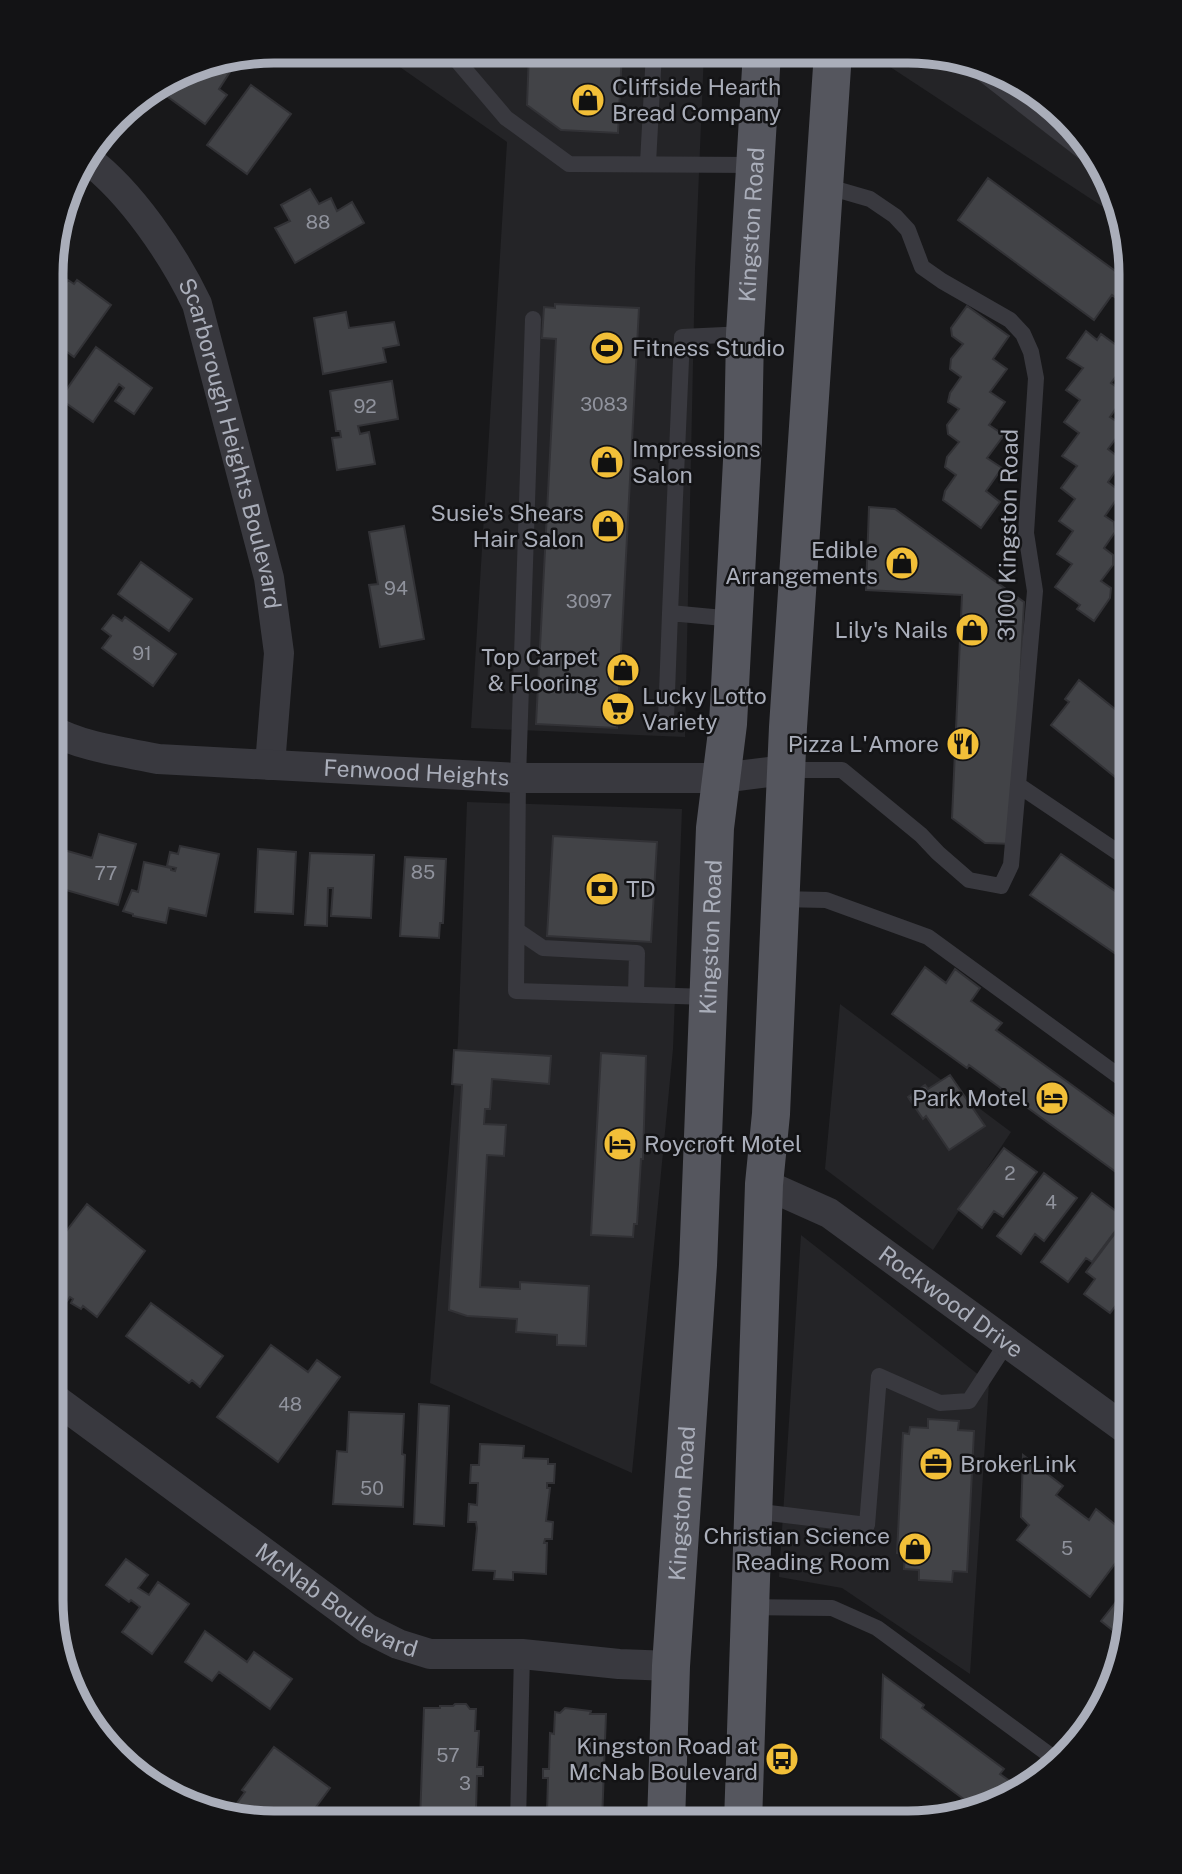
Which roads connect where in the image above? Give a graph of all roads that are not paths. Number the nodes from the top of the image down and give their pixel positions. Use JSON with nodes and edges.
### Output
{"nodes":[{"id":1,"x":459,"y":63,"type":"edge"},
{"id":2,"x":653,"y":63,"type":"edge"},
{"id":3,"x":761,"y":63,"type":"edge"},
{"id":4,"x":833,"y":63,"type":"edge"},
{"id":5,"x":992,"y":81,"type":"edge"},
{"id":6,"x":1067,"y":136,"type":"edge"},
{"id":7,"x":648,"y":163,"type":"junction"},
{"id":8,"x":756,"y":165,"type":"junction"},
{"id":9,"x":93,"y":166,"type":"edge"},
{"id":10,"x":825,"y":186,"type":"junction"},
{"id":11,"x":533,"y":319,"type":"dead end"},
{"id":12,"x":746,"y":334,"type":"junction"},
{"id":13,"x":670,"y":612,"type":"junction"},
{"id":14,"x":734,"y":619,"type":"junction"},
{"id":15,"x":666,"y":719,"type":"dead end"},
{"id":16,"x":63,"y":735,"type":"edge"},
{"id":17,"x":270,"y":765,"type":"junction"},
{"id":18,"x":786,"y":769,"type":"junction"},
{"id":19,"x":518,"y":778,"type":"junction"},
{"id":20,"x":721,"y":778,"type":"junction"},
{"id":21,"x":1018,"y":785,"type":"junction"},
{"id":22,"x":1119,"y":853,"type":"edge"},
{"id":23,"x":779,"y":899,"type":"junction"},
{"id":24,"x":518,"y":931,"type":"junction"},
{"id":25,"x":636,"y":994,"type":"junction"},
{"id":26,"x":709,"y":997,"type":"junction"},
{"id":27,"x":1119,"y":1076,"type":"edge"},
{"id":28,"x":765,"y":1184,"type":"junction"},
{"id":29,"x":1006,"y":1344,"type":"junction"},
{"id":30,"x":63,"y":1405,"type":"edge"},
{"id":31,"x":1119,"y":1424,"type":"edge"},
{"id":32,"x":753,"y":1511,"type":"junction"},
{"id":33,"x":750,"y":1606,"type":"junction"},
{"id":34,"x":522,"y":1654,"type":"junction"},
{"id":35,"x":671,"y":1666,"type":"junction"},
{"id":36,"x":1050,"y":1755,"type":"edge"},
{"id":37,"x":518,"y":1811,"type":"edge"},
{"id":38,"x":666,"y":1811,"type":"edge"},
{"id":39,"x":743,"y":1811,"type":"edge"}],
"edges":[{"from":1,"to":7,"type":"lane"},
{"from":2,"to":7,"type":"lane"},
{"from":3,"to":8,"type":"main road","name":"Kingston Road"},
{"from":4,"to":10,"type":"main road"},
{"from":5,"to":6,"type":"lane"},
{"from":7,"to":8,"type":"lane"},
{"from":8,"to":12,"type":"main road","name":"Kingston Road"},
{"from":9,"to":17,"type":"street","name":"Scarborough Heights Boulevard"},
{"from":10,"to":18,"type":"main road"},
{"from":10,"to":21,"type":"lane","name":"3100 Kingston Road"},
{"from":11,"to":19,"type":"lane"},
{"from":12,"to":13,"type":"lane"},
{"from":12,"to":14,"type":"main road","name":"Kingston Road"},
{"from":13,"to":14,"type":"lane"},
{"from":13,"to":15,"type":"lane"},
{"from":14,"to":20,"type":"main road","name":"Kingston Road"},
{"from":16,"to":17,"type":"street","name":"Fenwood Heights"},
{"from":17,"to":19,"type":"street","name":"Fenwood Heights"},
{"from":18,"to":20,"type":"street","name":"Fenwood Heights"},
{"from":18,"to":21,"type":"lane","name":"3100 Kingston Road"},
{"from":18,"to":23,"type":"main road"},
{"from":19,"to":20,"type":"street","name":"Fenwood Heights"},
{"from":19,"to":24,"type":"lane"},
{"from":20,"to":26,"type":"main road","name":"Kingston Road"},
{"from":21,"to":22,"type":"lane"},
{"from":23,"to":27,"type":"lane"},
{"from":23,"to":28,"type":"main road"},
{"from":24,"to":25,"type":"lane"},
{"from":24,"to":25,"type":"lane"},
{"from":25,"to":26,"type":"lane"},
{"from":26,"to":35,"type":"main road","name":"Kingston Road"},
{"from":28,"to":29,"type":"street","name":"Rockwood Drive"},
{"from":28,"to":32,"type":"main road"},
{"from":29,"to":31,"type":"street","name":"Rockwood Drive"},
{"from":29,"to":32,"type":"lane"},
{"from":30,"to":34,"type":"street","name":"McNab Boulevard"},
{"from":32,"to":33,"type":"main road"},
{"from":33,"to":36,"type":"lane"},
{"from":33,"to":39,"type":"main road"},
{"from":34,"to":35,"type":"street","name":"McNab Boulevard"},
{"from":34,"to":37,"type":"lane"},
{"from":35,"to":38,"type":"main road","name":"Kingston Road"}]}
